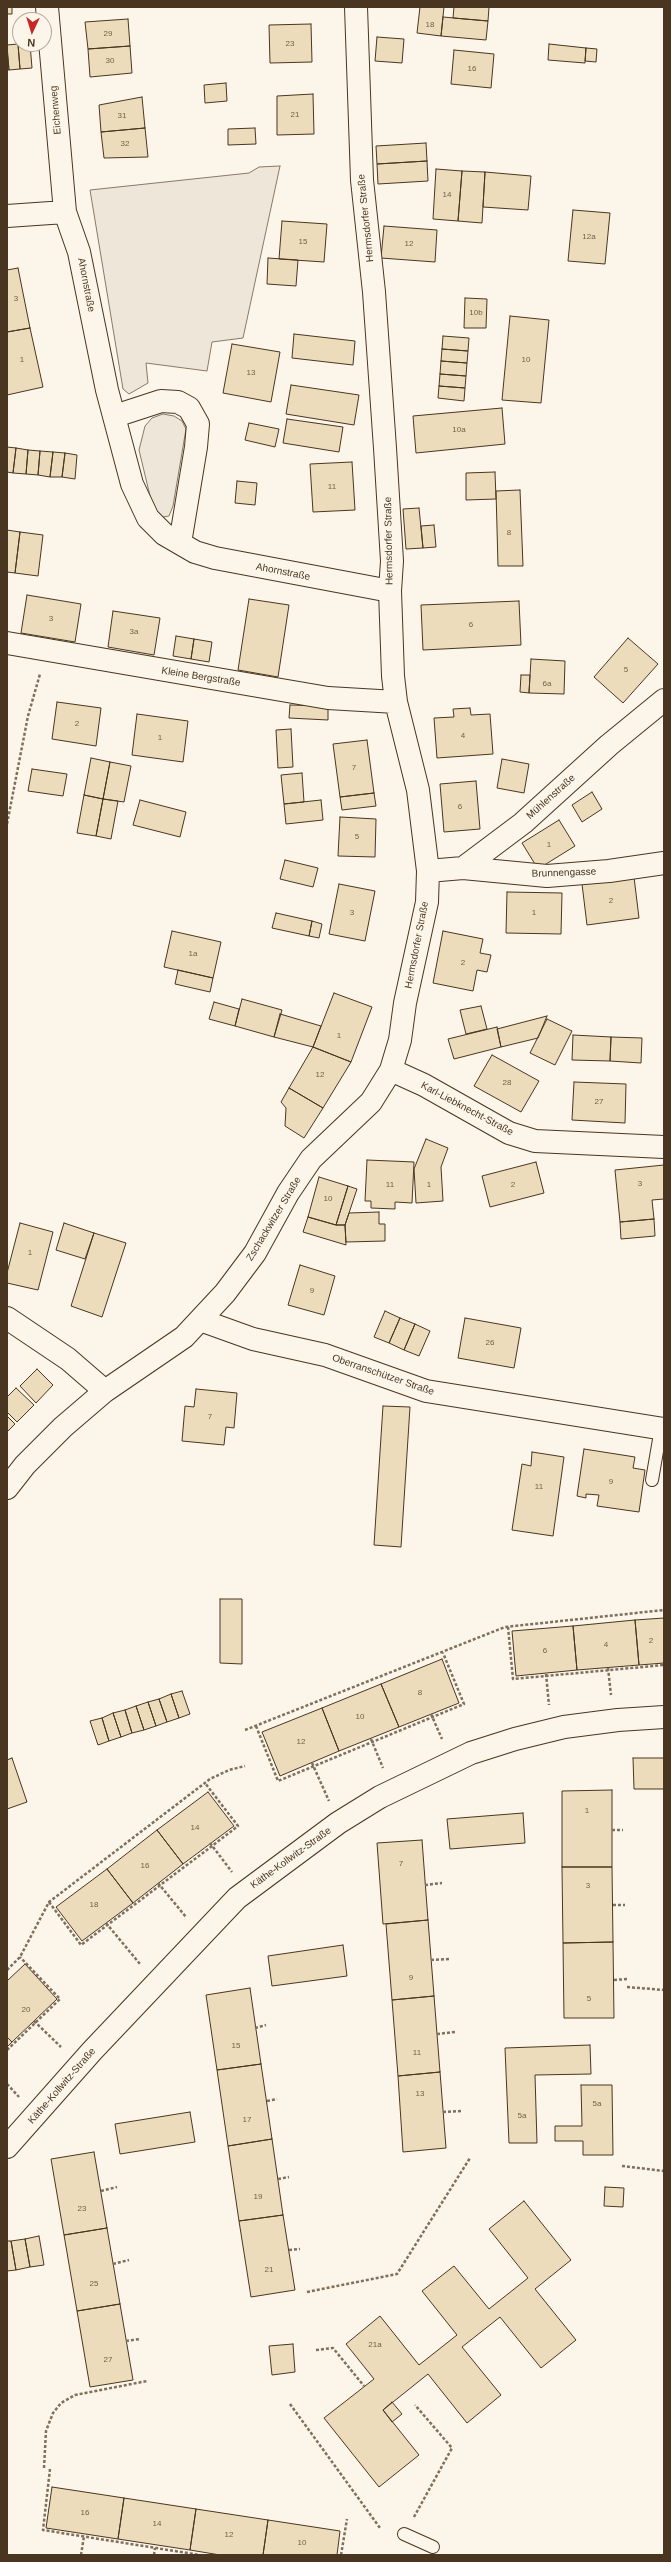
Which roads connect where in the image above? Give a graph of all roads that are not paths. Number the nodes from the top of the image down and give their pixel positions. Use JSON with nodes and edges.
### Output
{"nodes":[{"id":1,"x":47,"y":7,"type":"edge"},
{"id":2,"x":356,"y":7,"type":"edge"},
{"id":3,"x":65,"y":212,"type":"junction"},
{"id":4,"x":7,"y":216,"type":"edge"},
{"id":5,"x":114,"y":416,"type":"junction"},
{"id":6,"x":180,"y":543,"type":"junction"},
{"id":7,"x":390,"y":591,"type":"junction"},
{"id":8,"x":7,"y":643,"type":"edge"},
{"id":9,"x":664,"y":700,"type":"edge"},
{"id":10,"x":396,"y":702,"type":"junction"},
{"id":11,"x":664,"y":862,"type":"edge"},
{"id":12,"x":463,"y":868,"type":"junction"},
{"id":13,"x":428,"y":871,"type":"junction"},
{"id":14,"x":391,"y":1070,"type":"junction"},
{"id":15,"x":664,"y":1147,"type":"edge"},
{"id":16,"x":7,"y":1318,"type":"edge"},
{"id":17,"x":200,"y":1320,"type":"junction"},
{"id":18,"x":105,"y":1391,"type":"junction"},
{"id":19,"x":662,"y":1428,"type":"edge"},
{"id":20,"x":652,"y":1480,"type":"dead end"},
{"id":21,"x":7,"y":1488,"type":"edge"},
{"id":22,"x":664,"y":1717,"type":"edge"},
{"id":23,"x":7,"y":2147,"type":"edge"},
{"id":24,"x":404,"y":2534,"type":"road end"},
{"id":25,"x":433,"y":2547,"type":"dead end"}],
"edges":[{"from":1,"to":3,"type":"street","name":"Eichenweg"},
{"from":2,"to":7,"type":"street","name":"Hermsdorfer Straße"},
{"from":3,"to":4,"type":"street"},
{"from":3,"to":5,"type":"street","name":"Ahornstraße"},
{"from":5,"to":6,"type":"street","name":"Ahornstraße"},
{"from":5,"to":6,"type":"street"},
{"from":6,"to":7,"type":"street","name":"Ahornstraße"},
{"from":7,"to":10,"type":"street","name":"Hermsdorfer Straße"},
{"from":8,"to":10,"type":"street","name":"Kleine Bergstraße"},
{"from":9,"to":12,"type":"street","name":"Mühlenstraße"},
{"from":10,"to":13,"type":"street","name":"Hermsdorfer Straße"},
{"from":11,"to":12,"type":"street","name":"Brunnengasse"},
{"from":12,"to":13,"type":"street"},
{"from":13,"to":14,"type":"street","name":"Hermsdorfer Straße"},
{"from":14,"to":15,"type":"street","name":"Karl-Liebknecht-Straße"},
{"from":14,"to":17,"type":"street","name":"Zschackwitzer Straße"},
{"from":16,"to":18,"type":"street"},
{"from":17,"to":18,"type":"street","name":"Zschackwitzer Straße"},
{"from":17,"to":19,"type":"street","name":"Oberranschützer Straße"},
{"from":18,"to":21,"type":"street","name":"Zschackwitzer Straße"},
{"from":19,"to":20,"type":"lane"},
{"from":22,"to":23,"type":"street","name":"Käthe-Kollwitz-Straße"},
{"from":24,"to":25,"type":"lane"}]}
